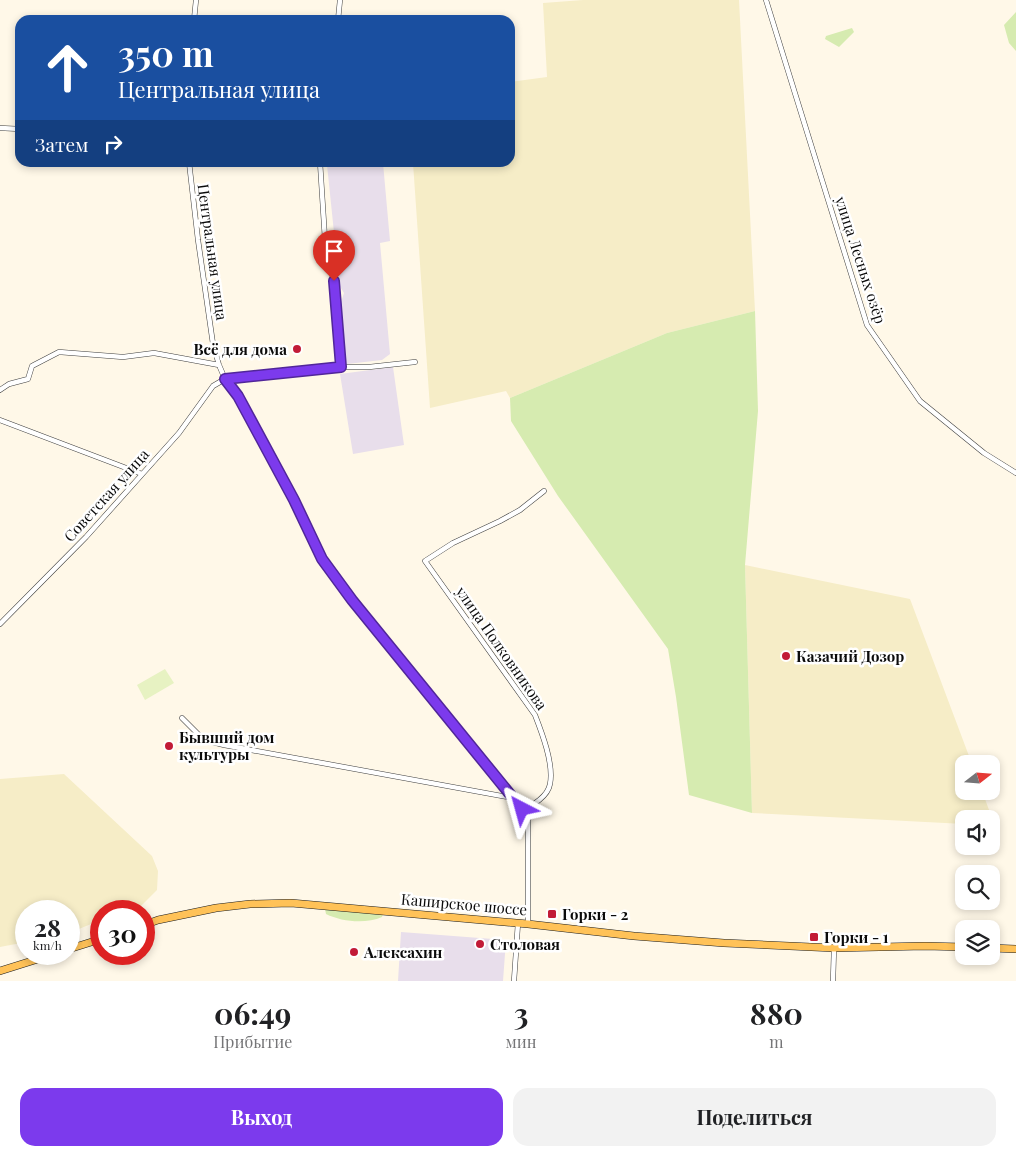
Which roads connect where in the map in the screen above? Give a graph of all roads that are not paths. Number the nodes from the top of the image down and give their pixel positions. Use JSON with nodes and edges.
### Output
{"nodes":[{"id":1,"x":196,"y":0,"type":"edge"},
{"id":2,"x":340,"y":0,"type":"edge"},
{"id":3,"x":766,"y":0,"type":"edge"},
{"id":4,"x":194,"y":15,"type":"edge"},
{"id":5,"x":338,"y":15,"type":"edge"},
{"id":6,"x":0,"y":128,"type":"edge"},
{"id":7,"x":15,"y":129,"type":"edge"},
{"id":8,"x":191,"y":167,"type":"edge"},
{"id":9,"x":320,"y":167,"type":"edge"},
{"id":10,"x":415,"y":362,"type":"dead end"},
{"id":11,"x":218,"y":365,"type":"junction"},
{"id":12,"x":341,"y":367,"type":"junction"},
{"id":13,"x":225,"y":379,"type":"junction"},
{"id":14,"x":0,"y":390,"type":"edge"},
{"id":15,"x":0,"y":420,"type":"edge"},
{"id":16,"x":1016,"y":473,"type":"edge"},
{"id":17,"x":142,"y":474,"type":"junction"},
{"id":18,"x":544,"y":491,"type":"dead end"},
{"id":19,"x":0,"y":624,"type":"edge"},
{"id":20,"x":182,"y":718,"type":"dead end"},
{"id":21,"x":513,"y":798,"type":"junction"},
{"id":22,"x":528,"y":807,"type":"junction"},
{"id":23,"x":155,"y":921,"type":"edge"},
{"id":24,"x":518,"y":923,"type":"junction"},
{"id":25,"x":528,"y":924,"type":"junction"},
{"id":26,"x":955,"y":947,"type":"edge"},
{"id":27,"x":834,"y":948,"type":"junction"},
{"id":28,"x":1000,"y":949,"type":"edge"},
{"id":29,"x":1016,"y":950,"type":"edge"},
{"id":30,"x":19,"y":965,"type":"edge"},
{"id":31,"x":0,"y":971,"type":"edge"},
{"id":32,"x":514,"y":981,"type":"edge"},
{"id":33,"x":833,"y":981,"type":"edge"}],
"edges":[{"from":1,"to":4,"type":"street"},
{"from":2,"to":5,"type":"street"},
{"from":3,"to":16,"type":"street","name":"улица Лесных озёр"},
{"from":6,"to":7,"type":"street"},
{"from":8,"to":11,"type":"street","name":"Центральная улица"},
{"from":9,"to":12,"type":"street"},
{"from":10,"to":12,"type":"street"},
{"from":11,"to":13,"type":"street","name":"Центральная улица"},
{"from":11,"to":14,"type":"street"},
{"from":12,"to":13,"type":"street"},
{"from":13,"to":17,"type":"street","name":"Советская улица"},
{"from":13,"to":21,"type":"street","name":"Центральная улица"},
{"from":15,"to":17,"type":"street"},
{"from":17,"to":19,"type":"street","name":"Советская улица"},
{"from":18,"to":22,"type":"street","name":"улица Полковникова"},
{"from":20,"to":21,"type":"street"},
{"from":21,"to":22,"type":"street"},
{"from":22,"to":25,"type":"street"},
{"from":23,"to":24,"type":"main road","name":"Каширское шоссе"},
{"from":24,"to":25,"type":"main road","name":"Каширское шоссе"},
{"from":24,"to":32,"type":"street"},
{"from":25,"to":27,"type":"main road","name":"Каширское шоссе"},
{"from":26,"to":27,"type":"main road","name":"Каширское шоссе"},
{"from":27,"to":33,"type":"street"},
{"from":28,"to":29,"type":"main road"},
{"from":30,"to":31,"type":"main road"}]}
